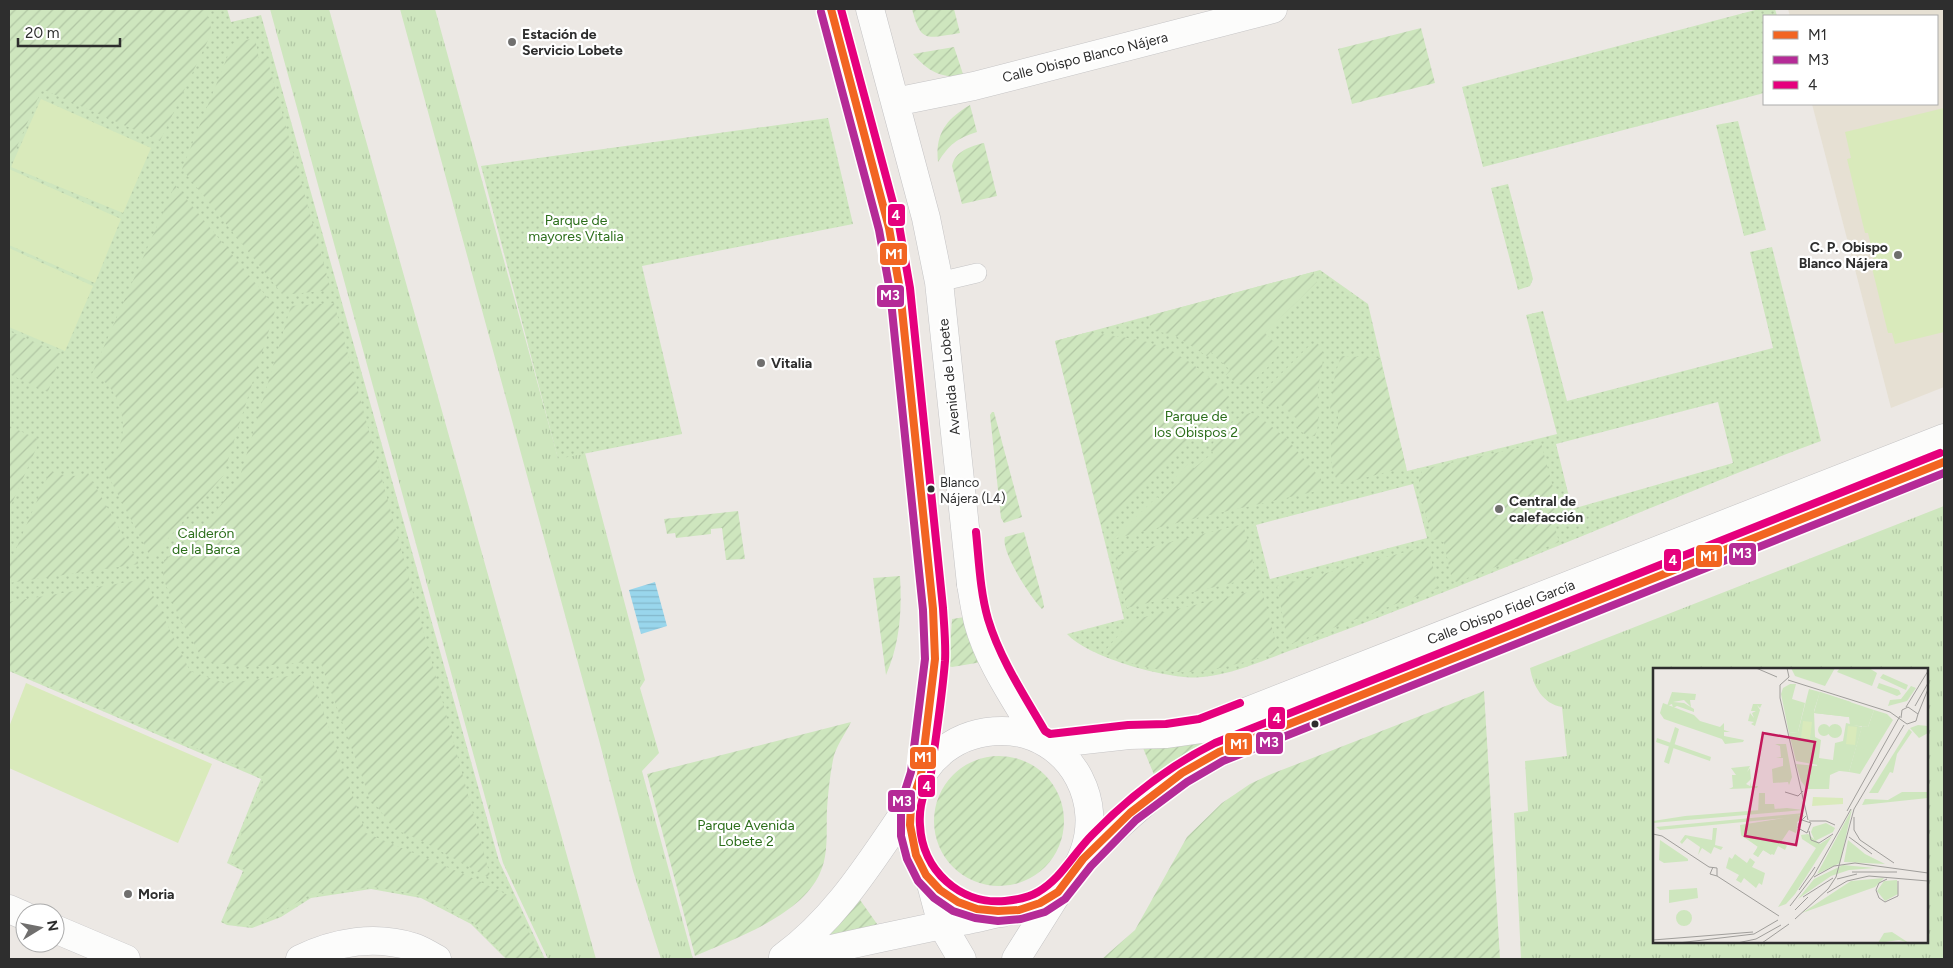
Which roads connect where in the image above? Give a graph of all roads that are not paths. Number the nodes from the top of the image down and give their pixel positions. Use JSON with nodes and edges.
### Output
{"nodes":[{"id":1,"x":831,"y":9,"type":"edge"},
{"id":2,"x":870,"y":9,"type":"edge"},
{"id":3,"x":1273,"y":9,"type":"edge"},
{"id":4,"x":895,"y":102,"type":"junction"},
{"id":5,"x":978,"y":273,"type":"dead end"},
{"id":6,"x":939,"y":282,"type":"junction"},
{"id":7,"x":1944,"y":438,"type":"edge"},
{"id":8,"x":1944,"y":462,"type":"edge"},
{"id":9,"x":1043,"y":741,"type":"junction"},
{"id":10,"x":921,"y":775,"type":"junction"},
{"id":11,"x":911,"y":804,"type":"junction"},
{"id":12,"x":1082,"y":860,"type":"junction"},
{"id":13,"x":930,"y":880,"type":"junction"},
{"id":14,"x":1058,"y":892,"type":"junction"},
{"id":15,"x":1002,"y":913,"type":"junction"},
{"id":16,"x":942,"y":925,"type":"junction"},
{"id":17,"x":65,"y":933,"type":"edge"},
{"id":18,"x":126,"y":959,"type":"edge"},
{"id":19,"x":300,"y":959,"type":"edge"},
{"id":20,"x":437,"y":959,"type":"edge"},
{"id":21,"x":780,"y":959,"type":"edge"},
{"id":22,"x":788,"y":959,"type":"edge"},
{"id":23,"x":962,"y":959,"type":"edge"},
{"id":24,"x":1016,"y":959,"type":"edge"}],
"edges":[{"from":1,"to":10,"type":"main road"},
{"from":2,"to":4,"type":"main road","name":"Avenida de Lobete"},
{"from":3,"to":4,"type":"main road","name":"Calle Obispo Blanco Nájera"},
{"from":4,"to":6,"type":"main road","name":"Avenida de Lobete"},
{"from":5,"to":6,"type":"lane"},
{"from":6,"to":9,"type":"main road","name":"Avenida de Lobete"},
{"from":7,"to":9,"type":"main road","name":"Calle Obispo Fidel García"},
{"from":8,"to":12,"type":"main road","name":"Calle Obispo Fidel García"},
{"from":9,"to":10,"type":"main road"},
{"from":9,"to":12,"type":"main road"},
{"from":10,"to":11,"type":"main road"},
{"from":11,"to":13,"type":"main road"},
{"from":11,"to":21,"type":"main road"},
{"from":12,"to":14,"type":"main road"},
{"from":13,"to":15,"type":"main road"},
{"from":13,"to":16,"type":"main road"},
{"from":14,"to":15,"type":"main road"},
{"from":14,"to":24,"type":"main road"},
{"from":15,"to":16,"type":"main road"},
{"from":16,"to":22,"type":"main road"},
{"from":16,"to":23,"type":"main road"},
{"from":17,"to":18,"type":"main road"},
{"from":19,"to":20,"type":"main road"}]}
